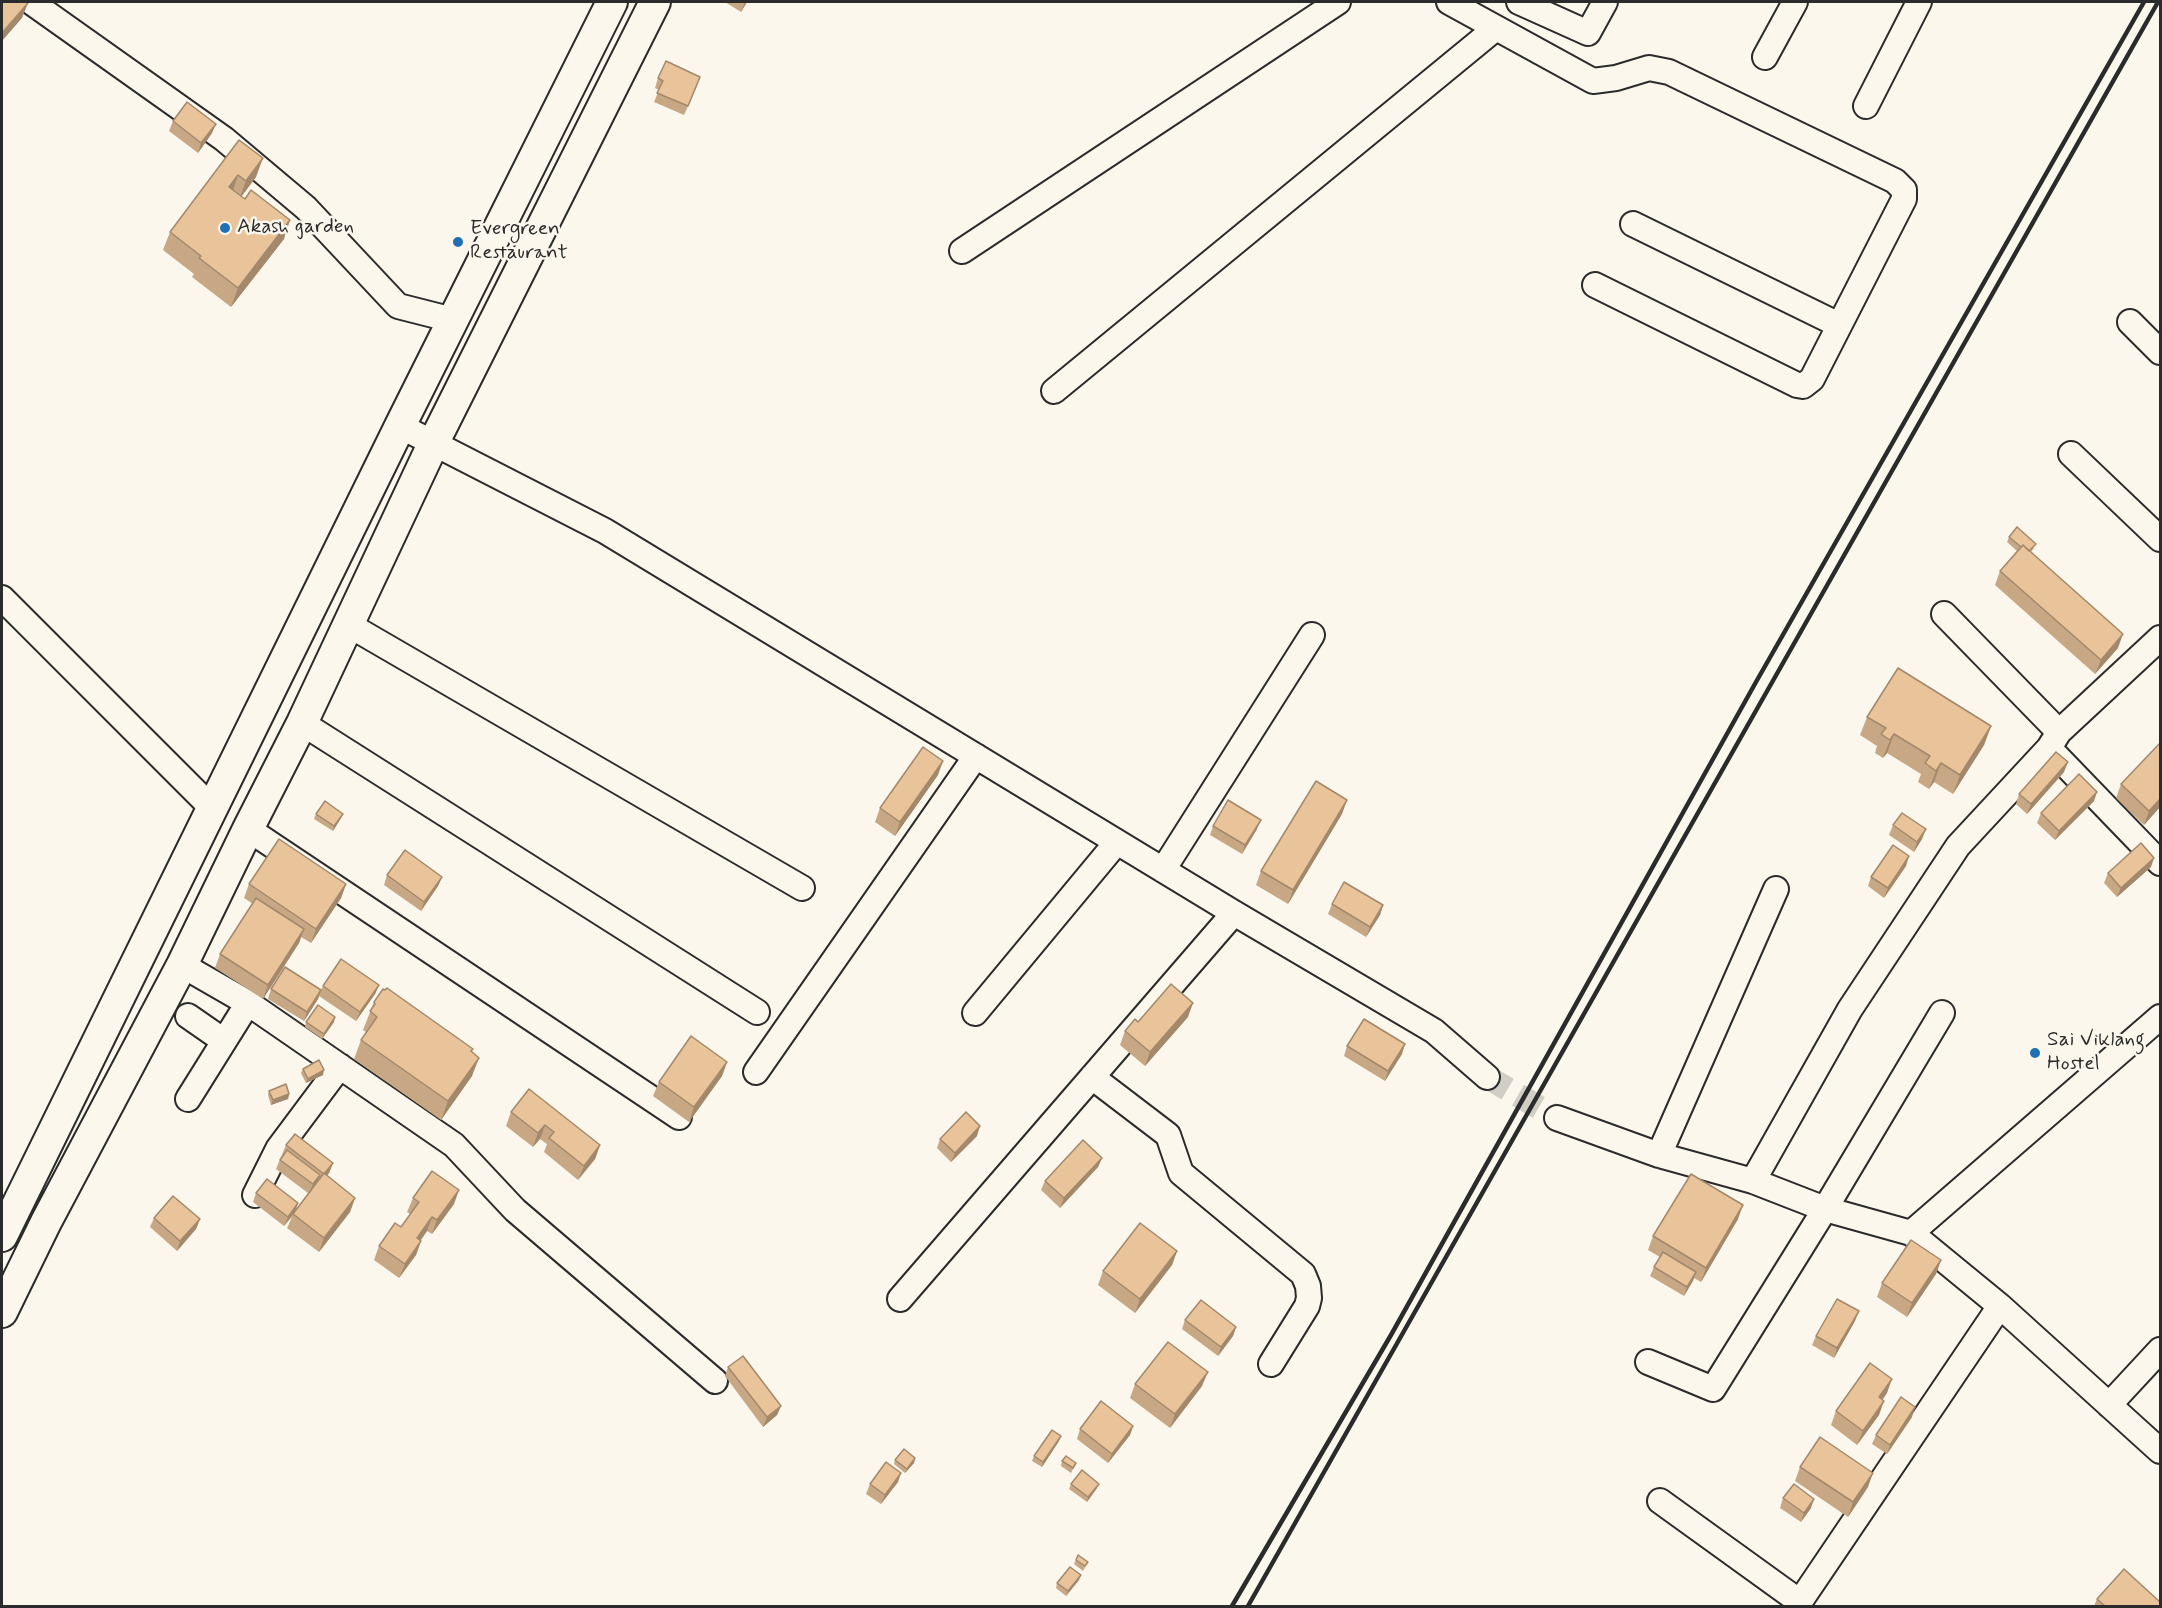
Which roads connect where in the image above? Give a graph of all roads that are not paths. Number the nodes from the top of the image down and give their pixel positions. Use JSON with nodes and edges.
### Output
{"nodes":[{"id":1,"x":31,"y":2,"type":"edge"},
{"id":2,"x":612,"y":2,"type":"edge"},
{"id":3,"x":655,"y":2,"type":"edge"},
{"id":4,"x":1338,"y":2,"type":"edge"},
{"id":5,"x":1449,"y":2,"type":"edge"},
{"id":6,"x":1519,"y":2,"type":"edge"},
{"id":7,"x":1605,"y":2,"type":"edge"},
{"id":8,"x":1795,"y":2,"type":"edge"},
{"id":9,"x":1919,"y":2,"type":"edge"},
{"id":10,"x":1496,"y":28,"type":"junction"},
{"id":11,"x":1765,"y":57,"type":"dead end"},
{"id":12,"x":1866,"y":106,"type":"dead end"},
{"id":13,"x":1633,"y":224,"type":"dead end"},
{"id":14,"x":962,"y":251,"type":"dead end"},
{"id":15,"x":1595,"y":285,"type":"dead end"},
{"id":16,"x":453,"y":320,"type":"junction"},
{"id":17,"x":2130,"y":322,"type":"dead end"},
{"id":18,"x":1839,"y":325,"type":"junction"},
{"id":19,"x":2160,"y":352,"type":"edge"},
{"id":20,"x":1054,"y":391,"type":"dead end"},
{"id":21,"x":400,"y":426,"type":"junction"},
{"id":22,"x":434,"y":442,"type":"junction"},
{"id":23,"x":2071,"y":454,"type":"dead end"},
{"id":24,"x":2160,"y":539,"type":"edge"},
{"id":25,"x":2,"y":598,"type":"edge"},
{"id":26,"x":1944,"y":614,"type":"dead end"},
{"id":27,"x":349,"y":625,"type":"junction"},
{"id":28,"x":1312,"y":635,"type":"dead end"},
{"id":29,"x":2160,"y":638,"type":"edge"},
{"id":30,"x":302,"y":723,"type":"junction"},
{"id":31,"x":2054,"y":740,"type":"junction"},
{"id":32,"x":976,"y":756,"type":"junction"},
{"id":33,"x":212,"y":808,"type":"junction"},
{"id":34,"x":248,"y":829,"type":"junction"},
{"id":35,"x":1117,"y":842,"type":"junction"},
{"id":36,"x":2160,"y":863,"type":"edge"},
{"id":37,"x":1163,"y":870,"type":"junction"},
{"id":38,"x":802,"y":888,"type":"dead end"},
{"id":39,"x":1776,"y":890,"type":"dead end"},
{"id":40,"x":1234,"y":913,"type":"junction"},
{"id":41,"x":182,"y":965,"type":"junction"},
{"id":42,"x":248,"y":1003,"type":"junction"},
{"id":43,"x":757,"y":1012,"type":"dead end"},
{"id":44,"x":975,"y":1013,"type":"dead end"},
{"id":45,"x":1942,"y":1013,"type":"dead end"},
{"id":46,"x":188,"y":1016,"type":"dead end"},
{"id":47,"x":2160,"y":1017,"type":"edge"},
{"id":48,"x":224,"y":1041,"type":"junction"},
{"id":49,"x":340,"y":1066,"type":"junction"},
{"id":50,"x":756,"y":1072,"type":"dead end"},
{"id":51,"x":1092,"y":1077,"type":"junction"},
{"id":52,"x":1487,"y":1077,"type":"tunnel mouth"},
{"id":53,"x":188,"y":1099,"type":"dead end"},
{"id":54,"x":679,"y":1117,"type":"dead end"},
{"id":55,"x":1557,"y":1118,"type":"tunnel mouth"},
{"id":56,"x":1659,"y":1155,"type":"junction"},
{"id":57,"x":1753,"y":1181,"type":"junction"},
{"id":58,"x":255,"y":1195,"type":"edge"},
{"id":59,"x":1825,"y":1209,"type":"junction"},
{"id":60,"x":1911,"y":1233,"type":"junction"},
{"id":61,"x":2,"y":1236,"type":"edge"},
{"id":62,"x":900,"y":1299,"type":"dead end"},
{"id":63,"x":2000,"y":1306,"type":"junction"},
{"id":64,"x":2,"y":1312,"type":"edge"},
{"id":65,"x":2160,"y":1350,"type":"edge"},
{"id":66,"x":1648,"y":1362,"type":"dead end"},
{"id":67,"x":1271,"y":1364,"type":"dead end"},
{"id":68,"x":715,"y":1381,"type":"dead end"},
{"id":69,"x":2109,"y":1405,"type":"junction"},
{"id":70,"x":2160,"y":1451,"type":"edge"},
{"id":71,"x":1660,"y":1502,"type":"dead end"},
{"id":72,"x":1798,"y":1604,"type":"edge"}],
"edges":[{"from":1,"to":16,"type":"street"},
{"from":2,"to":16,"type":"main road"},
{"from":3,"to":22,"type":"main road"},
{"from":4,"to":14,"type":"street"},
{"from":5,"to":10,"type":"street"},
{"from":6,"to":7,"type":"street"},
{"from":8,"to":11,"type":"street"},
{"from":9,"to":12,"type":"street"},
{"from":10,"to":18,"type":"street"},
{"from":10,"to":20,"type":"street"},
{"from":13,"to":18,"type":"street"},
{"from":15,"to":18,"type":"street"},
{"from":16,"to":21,"type":"main road"},
{"from":17,"to":19,"type":"street"},
{"from":21,"to":22,"type":"street"},
{"from":21,"to":33,"type":"main road"},
{"from":22,"to":27,"type":"main road"},
{"from":22,"to":32,"type":"street"},
{"from":23,"to":24,"type":"street"},
{"from":25,"to":33,"type":"street"},
{"from":26,"to":31,"type":"street"},
{"from":27,"to":30,"type":"main road"},
{"from":27,"to":38,"type":"street"},
{"from":28,"to":37,"type":"street"},
{"from":29,"to":31,"type":"street"},
{"from":30,"to":34,"type":"main road"},
{"from":30,"to":43,"type":"street"},
{"from":31,"to":36,"type":"street"},
{"from":31,"to":57,"type":"street"},
{"from":32,"to":35,"type":"street"},
{"from":32,"to":50,"type":"street"},
{"from":33,"to":61,"type":"main road"},
{"from":34,"to":41,"type":"main road"},
{"from":34,"to":54,"type":"street"},
{"from":35,"to":37,"type":"street"},
{"from":35,"to":44,"type":"street"},
{"from":37,"to":40,"type":"street"},
{"from":39,"to":56,"type":"street"},
{"from":40,"to":51,"type":"street"},
{"from":40,"to":52,"type":"street"},
{"from":41,"to":42,"type":"street"},
{"from":41,"to":64,"type":"main road"},
{"from":42,"to":48,"type":"street"},
{"from":42,"to":49,"type":"street"},
{"from":45,"to":59,"type":"street"},
{"from":46,"to":48,"type":"street"},
{"from":47,"to":60,"type":"street"},
{"from":48,"to":53,"type":"street"},
{"from":49,"to":58,"type":"street"},
{"from":49,"to":68,"type":"street"},
{"from":51,"to":62,"type":"street"},
{"from":51,"to":67,"type":"street"},
{"from":55,"to":56,"type":"street"},
{"from":56,"to":57,"type":"street"},
{"from":57,"to":59,"type":"street"},
{"from":59,"to":60,"type":"street"},
{"from":59,"to":66,"type":"street"},
{"from":60,"to":63,"type":"street"},
{"from":63,"to":69,"type":"street"},
{"from":63,"to":72,"type":"street"},
{"from":65,"to":69,"type":"street"},
{"from":69,"to":70,"type":"street"},
{"from":71,"to":72,"type":"street"}]}
